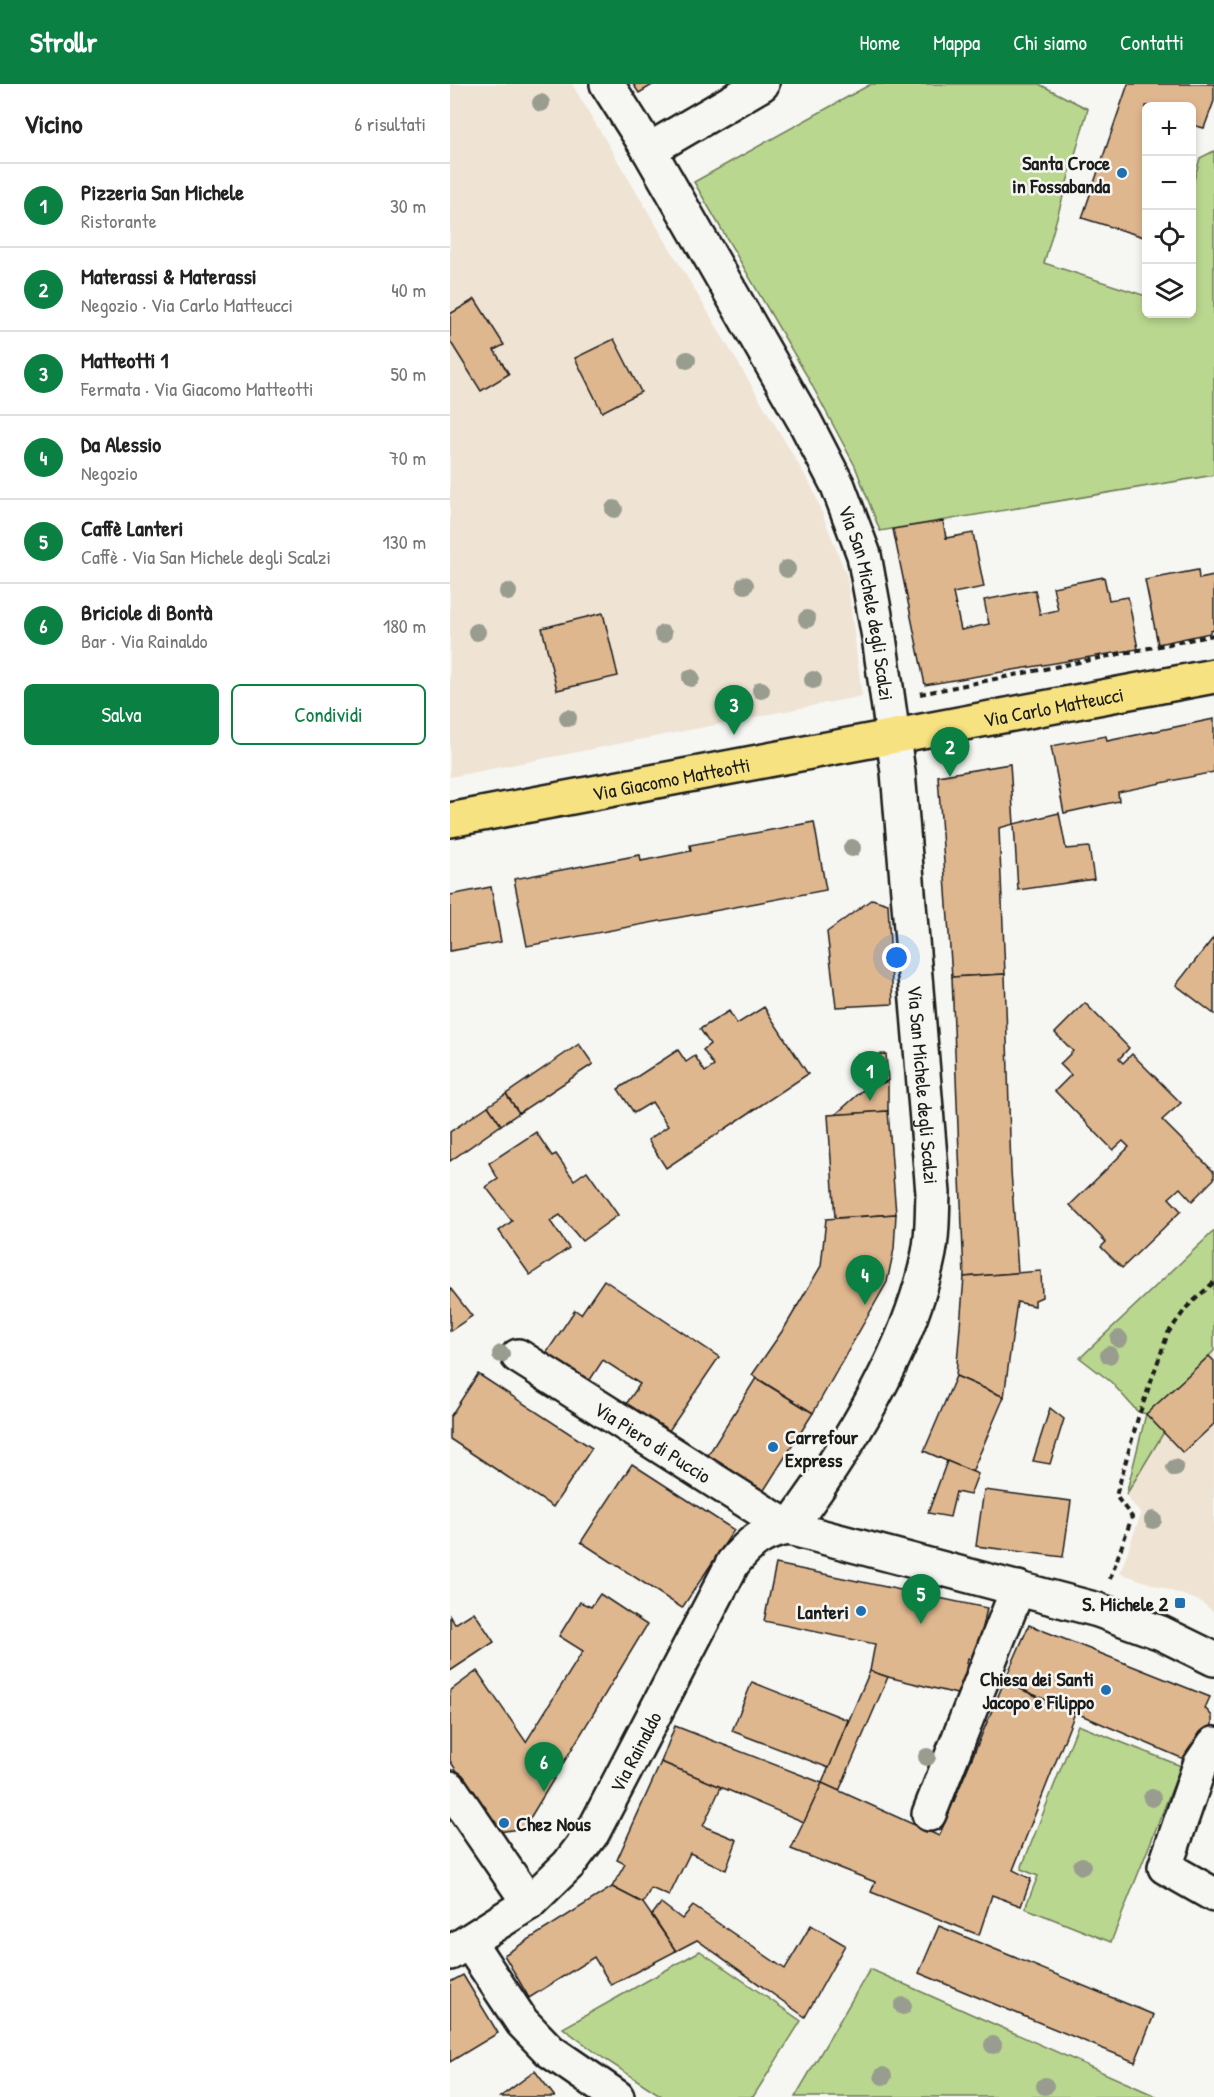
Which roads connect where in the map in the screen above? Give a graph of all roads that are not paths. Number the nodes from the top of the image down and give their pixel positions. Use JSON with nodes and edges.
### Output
{"nodes":[{"id":1,"x":607,"y":84,"type":"edge"},
{"id":2,"x":762,"y":84,"type":"edge"},
{"id":3,"x":649,"y":150,"type":"junction"},
{"id":4,"x":1214,"y":676,"type":"edge"},
{"id":5,"x":893,"y":737,"type":"junction"},
{"id":6,"x":450,"y":820,"type":"edge"},
{"id":7,"x":518,"y":1356,"type":"dead end"},
{"id":8,"x":789,"y":1527,"type":"junction"},
{"id":9,"x":1018,"y":1588,"type":"junction"},
{"id":10,"x":1214,"y":1659,"type":"edge"},
{"id":11,"x":1214,"y":1744,"type":"edge"},
{"id":12,"x":450,"y":1788,"type":"edge"},
{"id":13,"x":929,"y":1814,"type":"dead end"},
{"id":14,"x":1214,"y":1895,"type":"edge"},
{"id":15,"x":529,"y":1903,"type":"junction"},
{"id":16,"x":459,"y":1947,"type":"edge"},
{"id":17,"x":617,"y":2097,"type":"edge"}],
"edges":[{"from":1,"to":3,"type":"street","name":"Via San Michele degli Scalzi"},
{"from":2,"to":3,"type":"street"},
{"from":3,"to":5,"type":"street","name":"Via San Michele degli Scalzi"},
{"from":4,"to":5,"type":"main road","name":"Via Carlo Matteucci"},
{"from":5,"to":6,"type":"main road","name":"Via Giacomo Matteotti"},
{"from":5,"to":8,"type":"street","name":"Via San Michele degli Scalzi"},
{"from":7,"to":8,"type":"street","name":"Via Piero di Puccio"},
{"from":8,"to":9,"type":"street"},
{"from":8,"to":15,"type":"street","name":"Via Rainaldo"},
{"from":9,"to":10,"type":"street"},
{"from":9,"to":13,"type":"street"},
{"from":11,"to":14,"type":"street"},
{"from":12,"to":15,"type":"street"},
{"from":15,"to":16,"type":"street","name":"Via Rainaldo"},
{"from":16,"to":17,"type":"street"}]}
